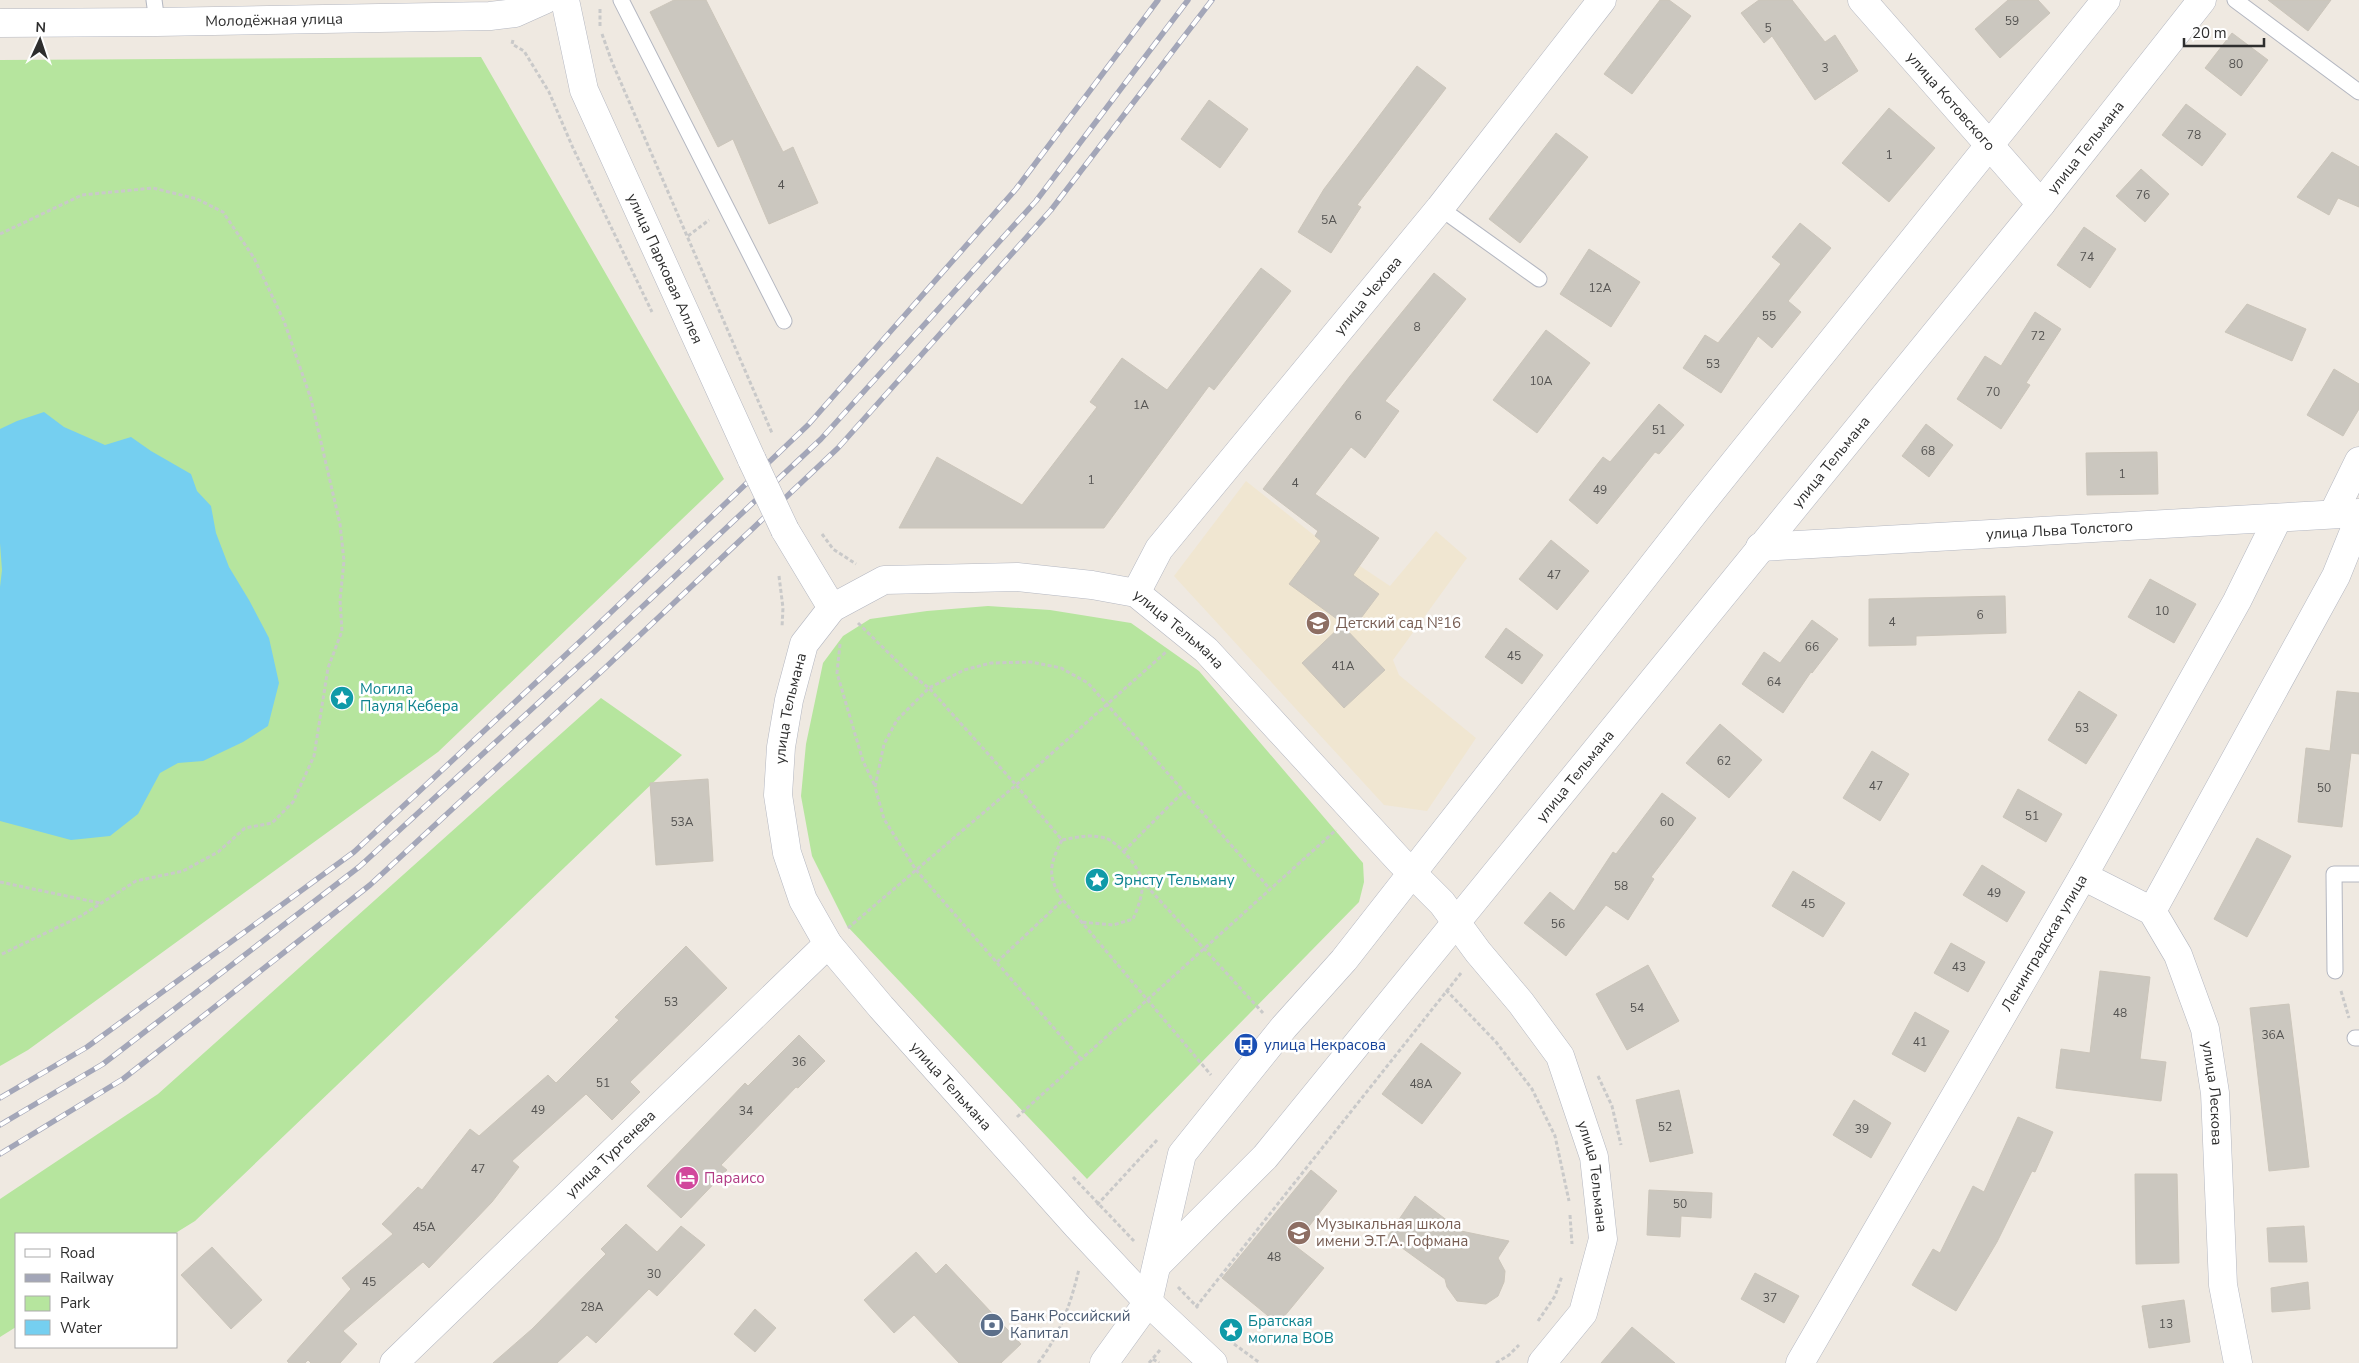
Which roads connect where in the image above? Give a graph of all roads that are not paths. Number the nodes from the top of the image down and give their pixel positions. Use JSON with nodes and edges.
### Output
{"nodes":[{"id":1,"x":544,"y":0,"type":"edge"},
{"id":2,"x":565,"y":0,"type":"edge"},
{"id":3,"x":622,"y":0,"type":"edge"},
{"id":4,"x":1602,"y":0,"type":"edge"},
{"id":5,"x":1862,"y":0,"type":"edge"},
{"id":6,"x":2106,"y":0,"type":"edge"},
{"id":7,"x":2202,"y":0,"type":"edge"},
{"id":8,"x":2235,"y":0,"type":"edge"},
{"id":9,"x":156,"y":11,"type":"edge"},
{"id":10,"x":0,"y":23,"type":"edge"},
{"id":11,"x":2358,"y":90,"type":"edge"},
{"id":12,"x":1990,"y":144,"type":"junction"},
{"id":13,"x":2041,"y":204,"type":"junction"},
{"id":14,"x":1440,"y":208,"type":"junction"},
{"id":15,"x":1539,"y":279,"type":"dead end"},
{"id":16,"x":784,"y":321,"type":"dead end"},
{"id":17,"x":2359,"y":462,"type":"edge"},
{"id":18,"x":2350,"y":515,"type":"edge"},
{"id":19,"x":2278,"y":518,"type":"junction"},
{"id":20,"x":1760,"y":547,"type":"junction"},
{"id":21,"x":1136,"y":593,"type":"junction"},
{"id":22,"x":842,"y":612,"type":"junction"},
{"id":23,"x":1412,"y":873,"type":"junction"},
{"id":24,"x":2359,"y":874,"type":"edge"},
{"id":25,"x":2083,"y":876,"type":"junction"},
{"id":26,"x":2152,"y":911,"type":"junction"},
{"id":27,"x":1456,"y":921,"type":"junction"},
{"id":28,"x":828,"y":944,"type":"junction"},
{"id":29,"x":2335,"y":971,"type":"road end"},
{"id":30,"x":1157,"y":1265,"type":"junction"},
{"id":31,"x":1148,"y":1302,"type":"junction"},
{"id":32,"x":394,"y":1363,"type":"edge"},
{"id":33,"x":1104,"y":1363,"type":"edge"},
{"id":34,"x":1214,"y":1363,"type":"edge"},
{"id":35,"x":1542,"y":1363,"type":"edge"},
{"id":36,"x":1800,"y":1363,"type":"edge"},
{"id":37,"x":2238,"y":1363,"type":"edge"}],
"edges":[{"from":1,"to":9,"type":"street","name":"Молодёжная улица"},
{"from":2,"to":22,"type":"street","name":"улица Парковая Аллея","bridge":true},
{"from":3,"to":16,"type":"lane"},
{"from":4,"to":14,"type":"street","name":"улица Чехова"},
{"from":5,"to":12,"type":"street","name":"улица Котовского"},
{"from":6,"to":12,"type":"street"},
{"from":7,"to":13,"type":"street","name":"улица Тельмана"},
{"from":8,"to":11,"type":"lane"},
{"from":9,"to":10,"type":"street","name":"Молодёжная улица"},
{"from":12,"to":13,"type":"street","name":"улица Котовского"},
{"from":12,"to":23,"type":"street"},
{"from":13,"to":20,"type":"street","name":"улица Тельмана"},
{"from":14,"to":15,"type":"lane"},
{"from":14,"to":21,"type":"street","name":"улица Чехова"},
{"from":17,"to":18,"type":"street"},
{"from":18,"to":19,"type":"street","name":"улица Льва Толстого"},
{"from":18,"to":26,"type":"street"},
{"from":19,"to":20,"type":"street","name":"улица Льва Толстого"},
{"from":19,"to":25,"type":"street","name":"Ленинградская улица"},
{"from":20,"to":27,"type":"street","name":"улица Тельмана"},
{"from":21,"to":22,"type":"street","name":"улица Тельмана"},
{"from":21,"to":23,"type":"street","name":"улица Тельмана"},
{"from":22,"to":28,"type":"street","name":"улица Тельмана"},
{"from":23,"to":27,"type":"street","name":"улица Тельмана"},
{"from":23,"to":30,"type":"street"},
{"from":24,"to":29,"type":"lane"},
{"from":25,"to":26,"type":"street"},
{"from":25,"to":36,"type":"street","name":"Ленинградская улица"},
{"from":26,"to":37,"type":"street","name":"улица Лескова"},
{"from":27,"to":30,"type":"street","name":"улица Тельмана"},
{"from":27,"to":35,"type":"street","name":"улица Тельмана"},
{"from":28,"to":31,"type":"street","name":"улица Тельмана"},
{"from":28,"to":32,"type":"street","name":"улица Тургенева"},
{"from":30,"to":31,"type":"street"},
{"from":31,"to":33,"type":"street"},
{"from":31,"to":34,"type":"street","name":"улица Тельмана"}]}
